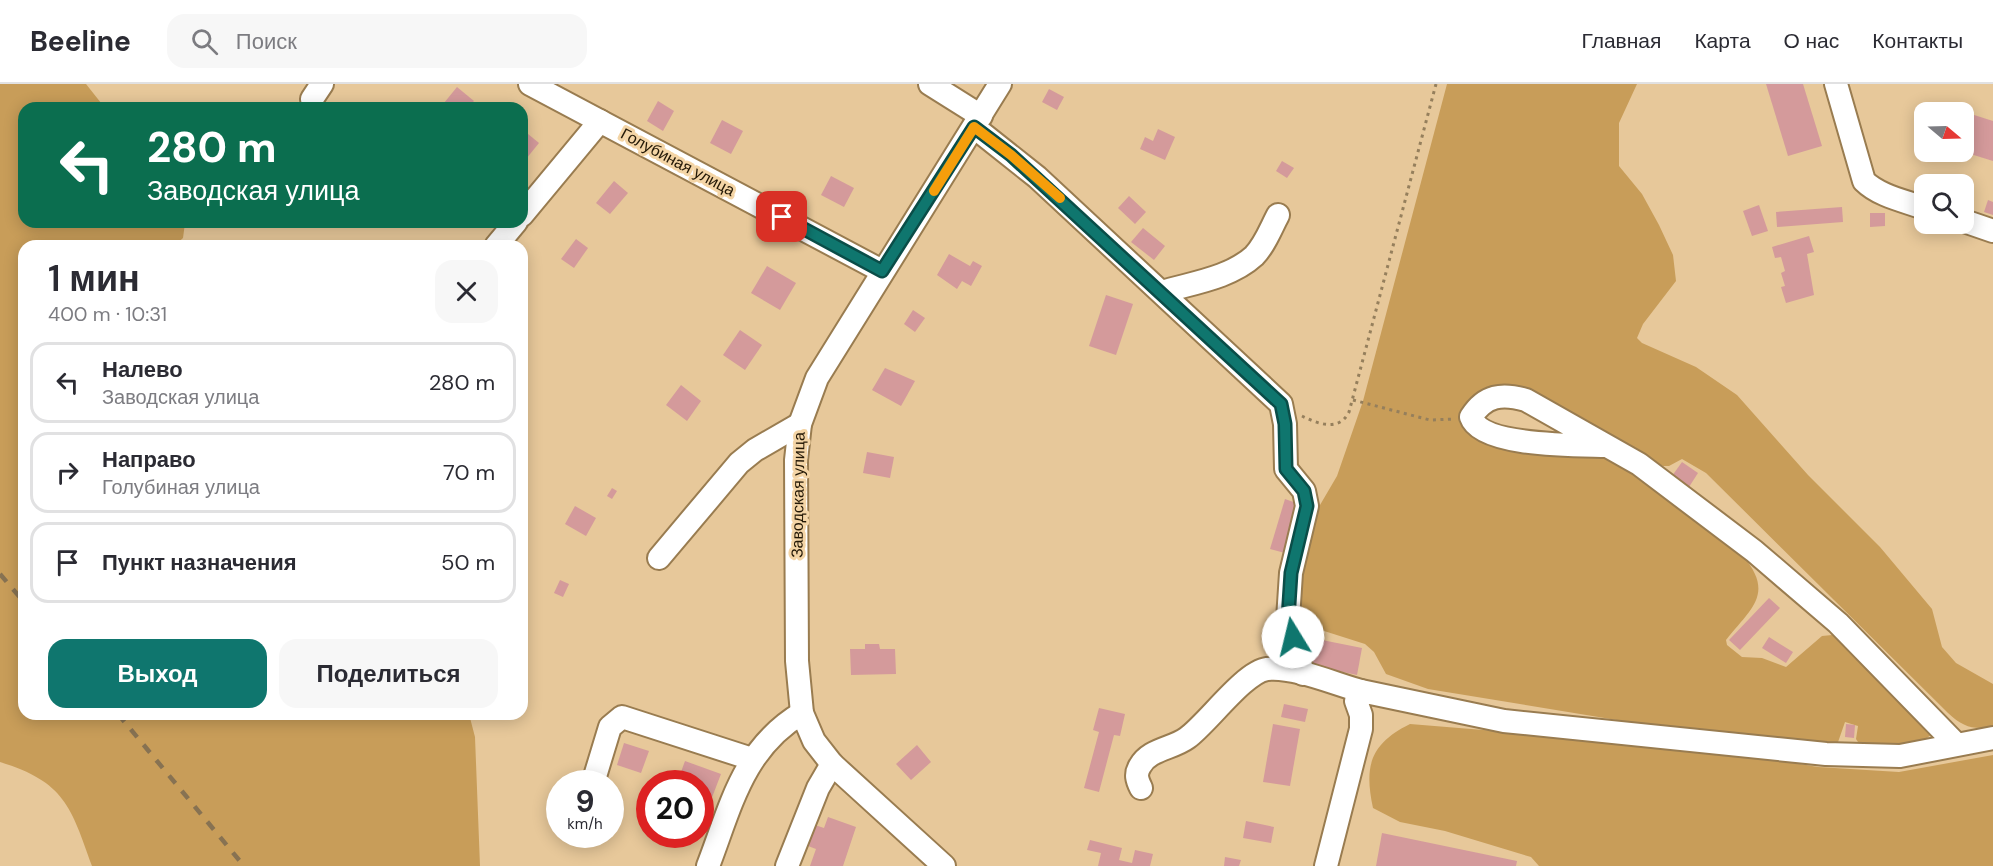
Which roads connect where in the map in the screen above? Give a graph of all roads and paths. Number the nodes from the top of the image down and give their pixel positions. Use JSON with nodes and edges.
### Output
{"nodes":[{"id":1,"x":530,"y":84,"type":"edge"},
{"id":2,"x":930,"y":84,"type":"edge"},
{"id":3,"x":1000,"y":84,"type":"edge"},
{"id":4,"x":1436,"y":84,"type":"edge"},
{"id":5,"x":1836,"y":84,"type":"edge"},
{"id":6,"x":600,"y":121,"type":"junction"},
{"id":7,"x":977,"y":121,"type":"junction"},
{"id":8,"x":1914,"y":204,"type":"edge"},
{"id":9,"x":528,"y":208,"type":"edge"},
{"id":10,"x":1278,"y":214,"type":"dead end"},
{"id":11,"x":1974,"y":224,"type":"edge"},
{"id":12,"x":511,"y":228,"type":"edge"},
{"id":13,"x":1993,"y":231,"type":"edge"},
{"id":14,"x":501,"y":240,"type":"edge"},
{"id":15,"x":882,"y":271,"type":"junction"},
{"id":16,"x":1162,"y":292,"type":"junction"},
{"id":17,"x":1353,"y":400,"type":"junction"},
{"id":18,"x":1281,"y":404,"type":"junction"},
{"id":19,"x":1472,"y":417,"type":"junction"},
{"id":20,"x":800,"y":424,"type":"junction"},
{"id":21,"x":1606,"y":447,"type":"junction"},
{"id":22,"x":659,"y":558,"type":"dead end"},
{"id":23,"x":1303,"y":674,"type":"junction"},
{"id":24,"x":1361,"y":691,"type":"junction"},
{"id":25,"x":802,"y":714,"type":"junction"},
{"id":26,"x":1993,"y":738,"type":"edge"},
{"id":27,"x":1955,"y":743,"type":"junction"},
{"id":28,"x":752,"y":759,"type":"junction"},
{"id":29,"x":832,"y":764,"type":"junction"},
{"id":30,"x":597,"y":770,"type":"edge"},
{"id":31,"x":1140,"y":788,"type":"dead end"},
{"id":32,"x":708,"y":866,"type":"edge"},
{"id":33,"x":787,"y":866,"type":"edge"},
{"id":34,"x":944,"y":866,"type":"edge"},
{"id":35,"x":1326,"y":866,"type":"edge"}],
"edges":[{"from":1,"to":6,"type":"street","name":"Голубиная улица"},
{"from":2,"to":7,"type":"street"},
{"from":3,"to":7,"type":"street","name":"Заводская улица"},
{"from":4,"to":17,"type":"path"},
{"from":5,"to":8,"type":"street"},
{"from":6,"to":9,"type":"street","name":"Голубиная улица"},
{"from":6,"to":15,"type":"street","name":"Голубиная улица"},
{"from":7,"to":15,"type":"street","name":"Заводская улица"},
{"from":7,"to":16,"type":"street"},
{"from":10,"to":16,"type":"street"},
{"from":11,"to":13,"type":"street"},
{"from":12,"to":14,"type":"street"},
{"from":15,"to":20,"type":"street","name":"Заводская улица"},
{"from":16,"to":18,"type":"street"},
{"from":17,"to":18,"type":"path"},
{"from":17,"to":19,"type":"path"},
{"from":18,"to":23,"type":"street"},
{"from":19,"to":21,"type":"street"},
{"from":19,"to":21,"type":"street"},
{"from":20,"to":22,"type":"street"},
{"from":20,"to":25,"type":"street","name":"Заводская улица"},
{"from":21,"to":27,"type":"street"},
{"from":23,"to":24,"type":"street"},
{"from":23,"to":31,"type":"street"},
{"from":24,"to":27,"type":"street"},
{"from":24,"to":35,"type":"street"},
{"from":25,"to":28,"type":"street"},
{"from":25,"to":29,"type":"street","name":"Заводская улица"},
{"from":26,"to":27,"type":"street"},
{"from":28,"to":30,"type":"street"},
{"from":28,"to":32,"type":"street"},
{"from":29,"to":33,"type":"street"},
{"from":29,"to":34,"type":"street","name":"Заводская улица"}]}
